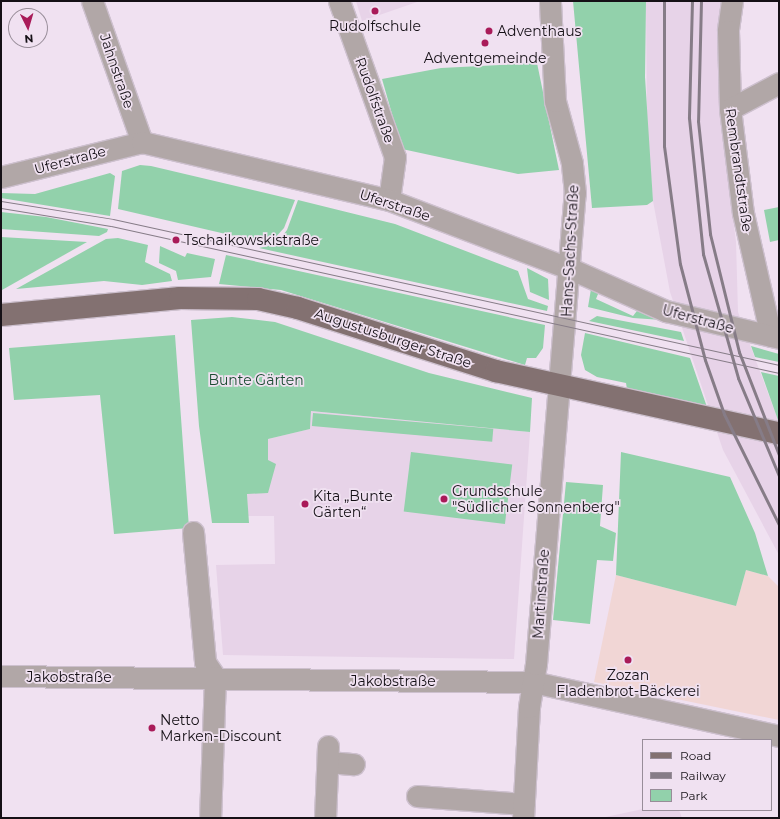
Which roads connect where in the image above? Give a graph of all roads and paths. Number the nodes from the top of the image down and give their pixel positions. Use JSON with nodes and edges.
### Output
{"nodes":[{"id":1,"x":92,"y":1,"type":"edge"},
{"id":2,"x":339,"y":1,"type":"edge"},
{"id":3,"x":550,"y":1,"type":"edge"},
{"id":4,"x":732,"y":1,"type":"edge"},
{"id":5,"x":779,"y":83,"type":"edge"},
{"id":6,"x":730,"y":109,"type":"junction"},
{"id":7,"x":142,"y":142,"type":"junction"},
{"id":8,"x":1,"y":177,"type":"edge"},
{"id":9,"x":389,"y":200,"type":"junction"},
{"id":10,"x":571,"y":270,"type":"junction"},
{"id":11,"x":1,"y":315,"type":"edge"},
{"id":12,"x":775,"y":337,"type":"edge"},
{"id":13,"x":560,"y":384,"type":"junction"},
{"id":14,"x":779,"y":433,"type":"edge"},
{"id":15,"x":193,"y":532,"type":"dead end"},
{"id":16,"x":1,"y":676,"type":"edge"},
{"id":17,"x":215,"y":677,"type":"junction"},
{"id":18,"x":533,"y":682,"type":"junction"},
{"id":19,"x":779,"y":736,"type":"edge"},
{"id":20,"x":354,"y":764,"type":"dead end"},
{"id":21,"x":417,"y":796,"type":"dead end"},
{"id":22,"x":523,"y":811,"type":"edge"},
{"id":23,"x":210,"y":818,"type":"edge"},
{"id":24,"x":325,"y":818,"type":"edge"}],
"edges":[{"from":1,"to":7,"type":"street","name":"Jahnstraße"},
{"from":2,"to":9,"type":"street","name":"Rudolfstraße"},
{"from":3,"to":10,"type":"street","name":"Hans-Sachs-Straße"},
{"from":4,"to":6,"type":"street","name":"Rembrandtstraße"},
{"from":5,"to":6,"type":"street"},
{"from":6,"to":12,"type":"street","name":"Rembrandtstraße"},
{"from":7,"to":8,"type":"street","name":"Uferstraße"},
{"from":7,"to":9,"type":"street","name":"Uferstraße"},
{"from":9,"to":10,"type":"street","name":"Uferstraße"},
{"from":10,"to":12,"type":"street","name":"Uferstraße"},
{"from":10,"to":13,"type":"street","name":"Hans-Sachs-Straße"},
{"from":11,"to":13,"type":"main road","name":"Augustusburger Straße"},
{"from":13,"to":14,"type":"main road","name":"Augustusburger Straße"},
{"from":13,"to":18,"type":"street","name":"Martinstraße"},
{"from":15,"to":17,"type":"street"},
{"from":16,"to":17,"type":"street","name":"Jakobstraße"},
{"from":17,"to":18,"type":"street","name":"Jakobstraße"},
{"from":17,"to":23,"type":"street"},
{"from":18,"to":19,"type":"street","name":"Jakobstraße"},
{"from":18,"to":22,"type":"street","name":"Martinstraße"},
{"from":20,"to":24,"type":"street"},
{"from":21,"to":22,"type":"street","name":"Martinstraße"}]}
